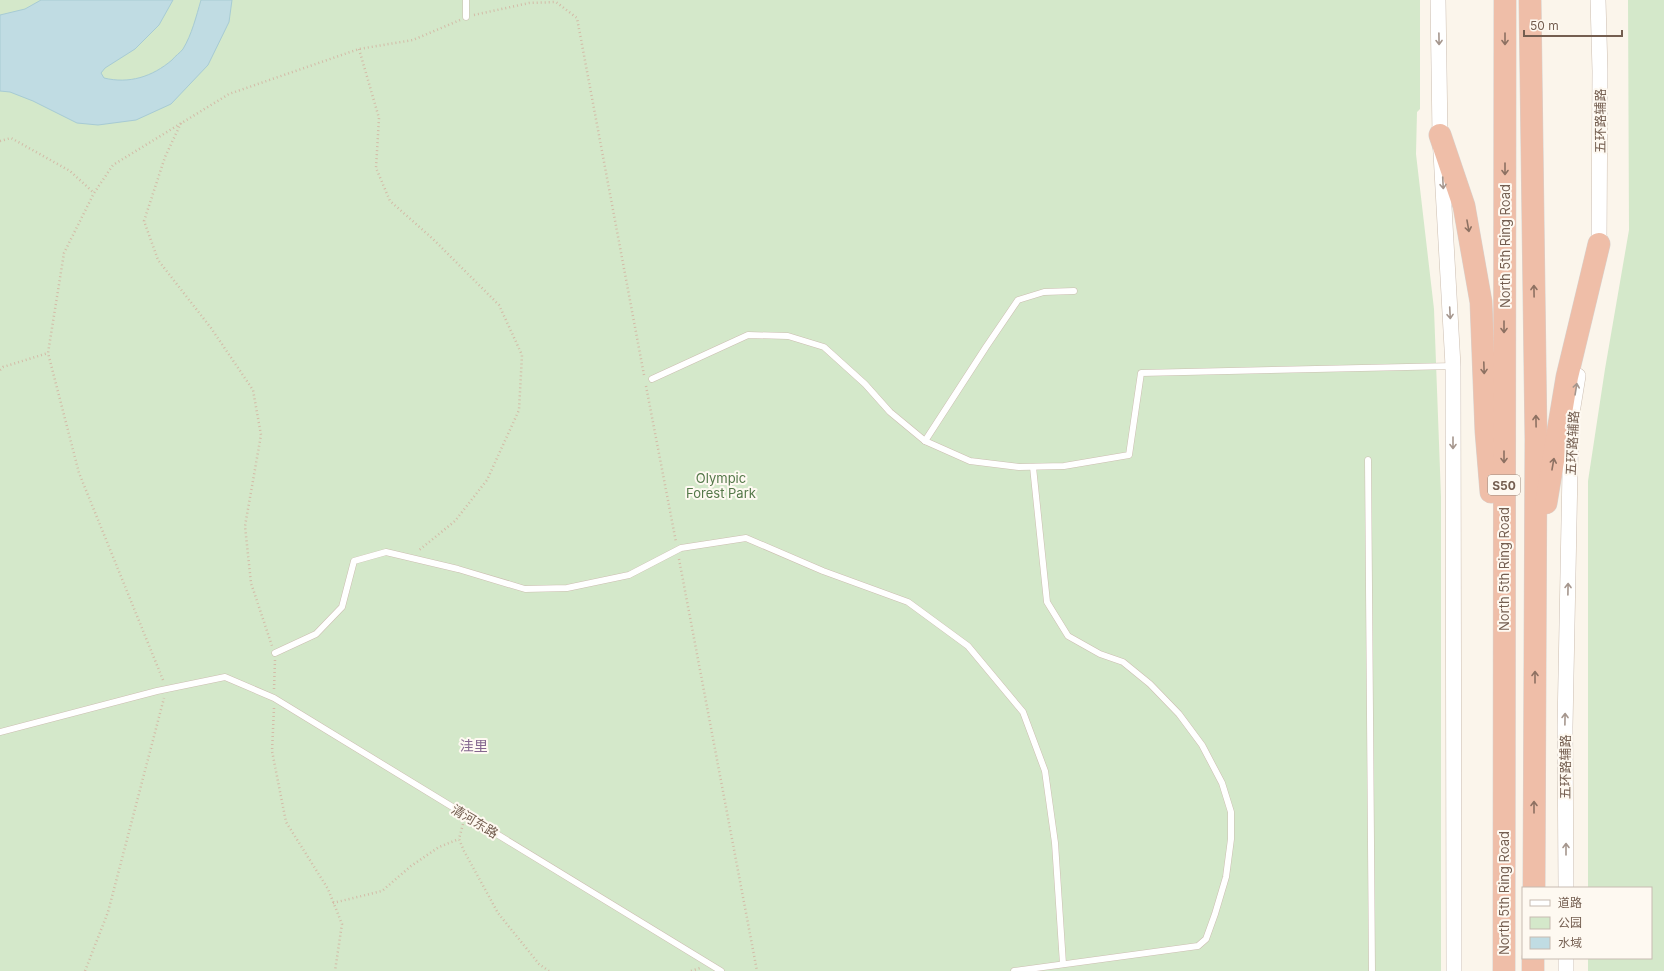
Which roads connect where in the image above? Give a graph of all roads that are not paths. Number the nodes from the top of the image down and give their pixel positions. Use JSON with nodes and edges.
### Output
{"nodes":[{"id":1,"x":466,"y":0,"type":"edge"},
{"id":2,"x":1438,"y":0,"type":"edge"},
{"id":3,"x":1505,"y":0,"type":"edge"},
{"id":4,"x":1530,"y":0,"type":"edge"},
{"id":5,"x":1598,"y":0,"type":"edge"},
{"id":6,"x":466,"y":17,"type":"road end"},
{"id":7,"x":1440,"y":135,"type":"junction"},
{"id":8,"x":1599,"y":244,"type":"junction"},
{"id":9,"x":1074,"y":291,"type":"dead end"},
{"id":10,"x":1453,"y":366,"type":"junction"},
{"id":11,"x":652,"y":379,"type":"dead end"},
{"id":12,"x":925,"y":441,"type":"junction"},
{"id":13,"x":1368,"y":460,"type":"dead end"},
{"id":14,"x":1033,"y":467,"type":"junction"},
{"id":15,"x":1535,"y":557,"type":"junction"},
{"id":16,"x":1504,"y":649,"type":"junction"},
{"id":17,"x":275,"y":653,"type":"road end"},
{"id":18,"x":0,"y":732,"type":"edge"},
{"id":19,"x":1534,"y":887,"type":"edge"},
{"id":20,"x":1566,"y":887,"type":"edge"},
{"id":21,"x":1533,"y":959,"type":"edge"},
{"id":22,"x":1566,"y":959,"type":"edge"},
{"id":23,"x":1063,"y":964,"type":"junction"},
{"id":24,"x":721,"y":971,"type":"edge"},
{"id":25,"x":1014,"y":971,"type":"edge"},
{"id":26,"x":1372,"y":971,"type":"edge"},
{"id":27,"x":1454,"y":971,"type":"edge"},
{"id":28,"x":1504,"y":971,"type":"edge"},
{"id":29,"x":1533,"y":971,"type":"edge"},
{"id":30,"x":1566,"y":971,"type":"edge"}],
"edges":[{"from":1,"to":6,"type":"lane"},
{"from":2,"to":7,"type":"street","one_way":true},
{"from":3,"to":16,"type":"highway","name":"North 5th Ring Road","number":"S50","one_way":true},
{"from":15,"to":4,"type":"highway","number":"S50","one_way":true},
{"from":5,"to":8,"type":"street","name":"五环路辅路"},
{"from":7,"to":10,"type":"street","one_way":true},
{"from":7,"to":16,"type":"highway","one_way":true},
{"from":15,"to":8,"type":"highway","one_way":true},
{"from":20,"to":8,"type":"street","name":"五环路辅路","one_way":true},
{"from":9,"to":12,"type":"lane"},
{"from":10,"to":14,"type":"lane"},
{"from":10,"to":27,"type":"street","one_way":true},
{"from":11,"to":12,"type":"lane"},
{"from":12,"to":14,"type":"lane"},
{"from":13,"to":26,"type":"lane"},
{"from":14,"to":23,"type":"lane"},
{"from":19,"to":15,"type":"highway","number":"S50","one_way":true},
{"from":16,"to":28,"type":"highway","name":"North 5th Ring Road","number":"S50"},
{"from":17,"to":23,"type":"lane"},
{"from":18,"to":24,"type":"lane","name":"清河东路"},
{"from":21,"to":29,"type":"highway"},
{"from":22,"to":30,"type":"street"},
{"from":23,"to":25,"type":"lane"}]}
